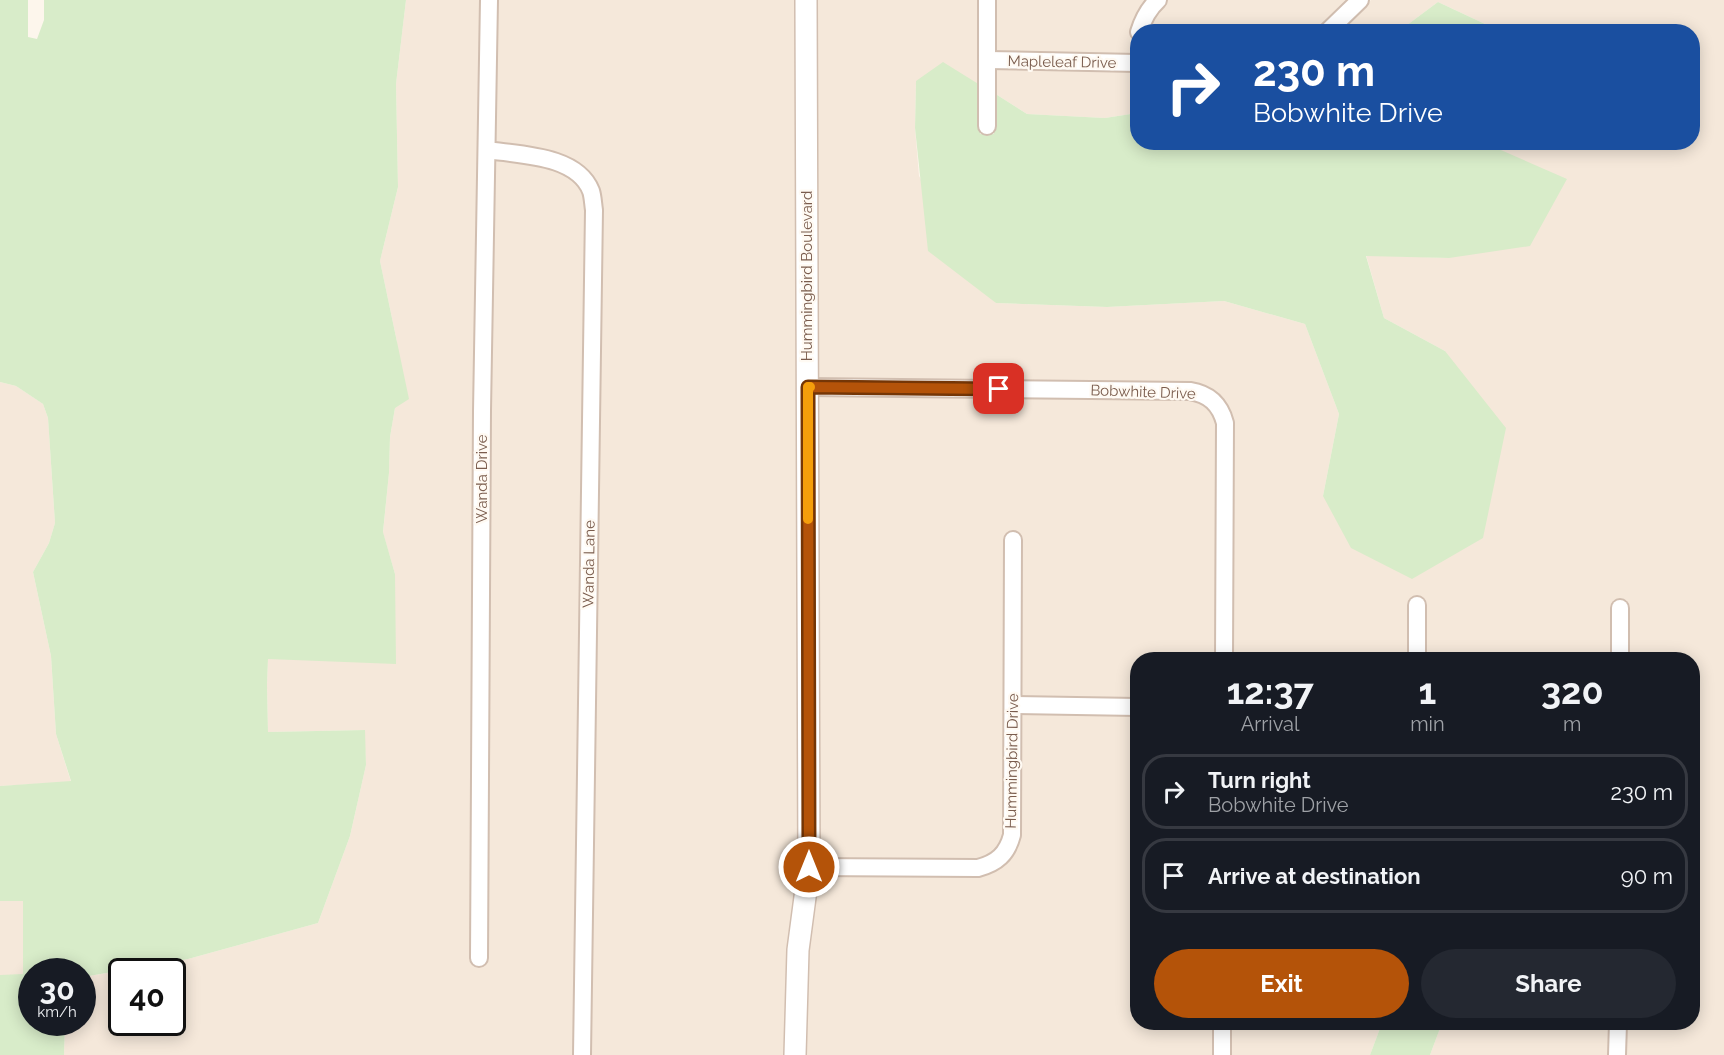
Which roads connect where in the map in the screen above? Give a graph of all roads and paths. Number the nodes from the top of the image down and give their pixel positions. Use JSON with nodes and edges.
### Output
{"nodes":[{"id":1,"x":489,"y":0,"type":"edge"},
{"id":2,"x":806,"y":0,"type":"edge"},
{"id":3,"x":987,"y":0,"type":"edge"},
{"id":4,"x":1158,"y":0,"type":"edge"},
{"id":5,"x":1360,"y":0,"type":"edge"},
{"id":6,"x":1142,"y":24,"type":"edge"},
{"id":7,"x":1335,"y":24,"type":"edge"},
{"id":8,"x":987,"y":60,"type":"junction"},
{"id":9,"x":1130,"y":63,"type":"edge"},
{"id":10,"x":987,"y":126,"type":"dead end"},
{"id":11,"x":487,"y":150,"type":"junction"},
{"id":12,"x":808,"y":387,"type":"junction"},
{"id":13,"x":1013,"y":540,"type":"dead end"},
{"id":14,"x":1417,"y":605,"type":"dead end"},
{"id":15,"x":1620,"y":608,"type":"dead end"},
{"id":16,"x":1224,"y":652,"type":"edge"},
{"id":17,"x":1417,"y":652,"type":"edge"},
{"id":18,"x":1620,"y":652,"type":"edge"},
{"id":19,"x":1014,"y":705,"type":"junction"},
{"id":20,"x":1130,"y":707,"type":"edge"},
{"id":21,"x":809,"y":867,"type":"junction"},
{"id":22,"x":479,"y":958,"type":"dead end"},
{"id":23,"x":1222,"y":1030,"type":"edge"},
{"id":24,"x":1618,"y":1030,"type":"edge"},
{"id":25,"x":582,"y":1055,"type":"edge"},
{"id":26,"x":795,"y":1055,"type":"edge"},
{"id":27,"x":1222,"y":1055,"type":"edge"},
{"id":28,"x":1617,"y":1055,"type":"edge"}],
"edges":[{"from":1,"to":11,"type":"street","name":"Wanda Drive"},
{"from":2,"to":12,"type":"street","name":"Hummingbird Boulevard"},
{"from":3,"to":8,"type":"street","name":"Mapleleaf Drive"},
{"from":4,"to":6,"type":"street"},
{"from":5,"to":7,"type":"street"},
{"from":8,"to":9,"type":"street","name":"Mapleleaf Drive"},
{"from":8,"to":10,"type":"street","name":"Mapleleaf Drive"},
{"from":11,"to":22,"type":"street","name":"Wanda Drive"},
{"from":11,"to":25,"type":"street","name":"Wanda Lane"},
{"from":12,"to":16,"type":"street","name":"Bobwhite Drive"},
{"from":12,"to":21,"type":"street","name":"Hummingbird Boulevard"},
{"from":13,"to":19,"type":"street","name":"Hummingbird Drive"},
{"from":14,"to":17,"type":"street"},
{"from":15,"to":18,"type":"street"},
{"from":19,"to":20,"type":"street"},
{"from":19,"to":21,"type":"street","name":"Hummingbird Drive"},
{"from":21,"to":26,"type":"street","name":"Hummingbird Boulevard"},
{"from":23,"to":27,"type":"street"},
{"from":24,"to":28,"type":"street"}]}
